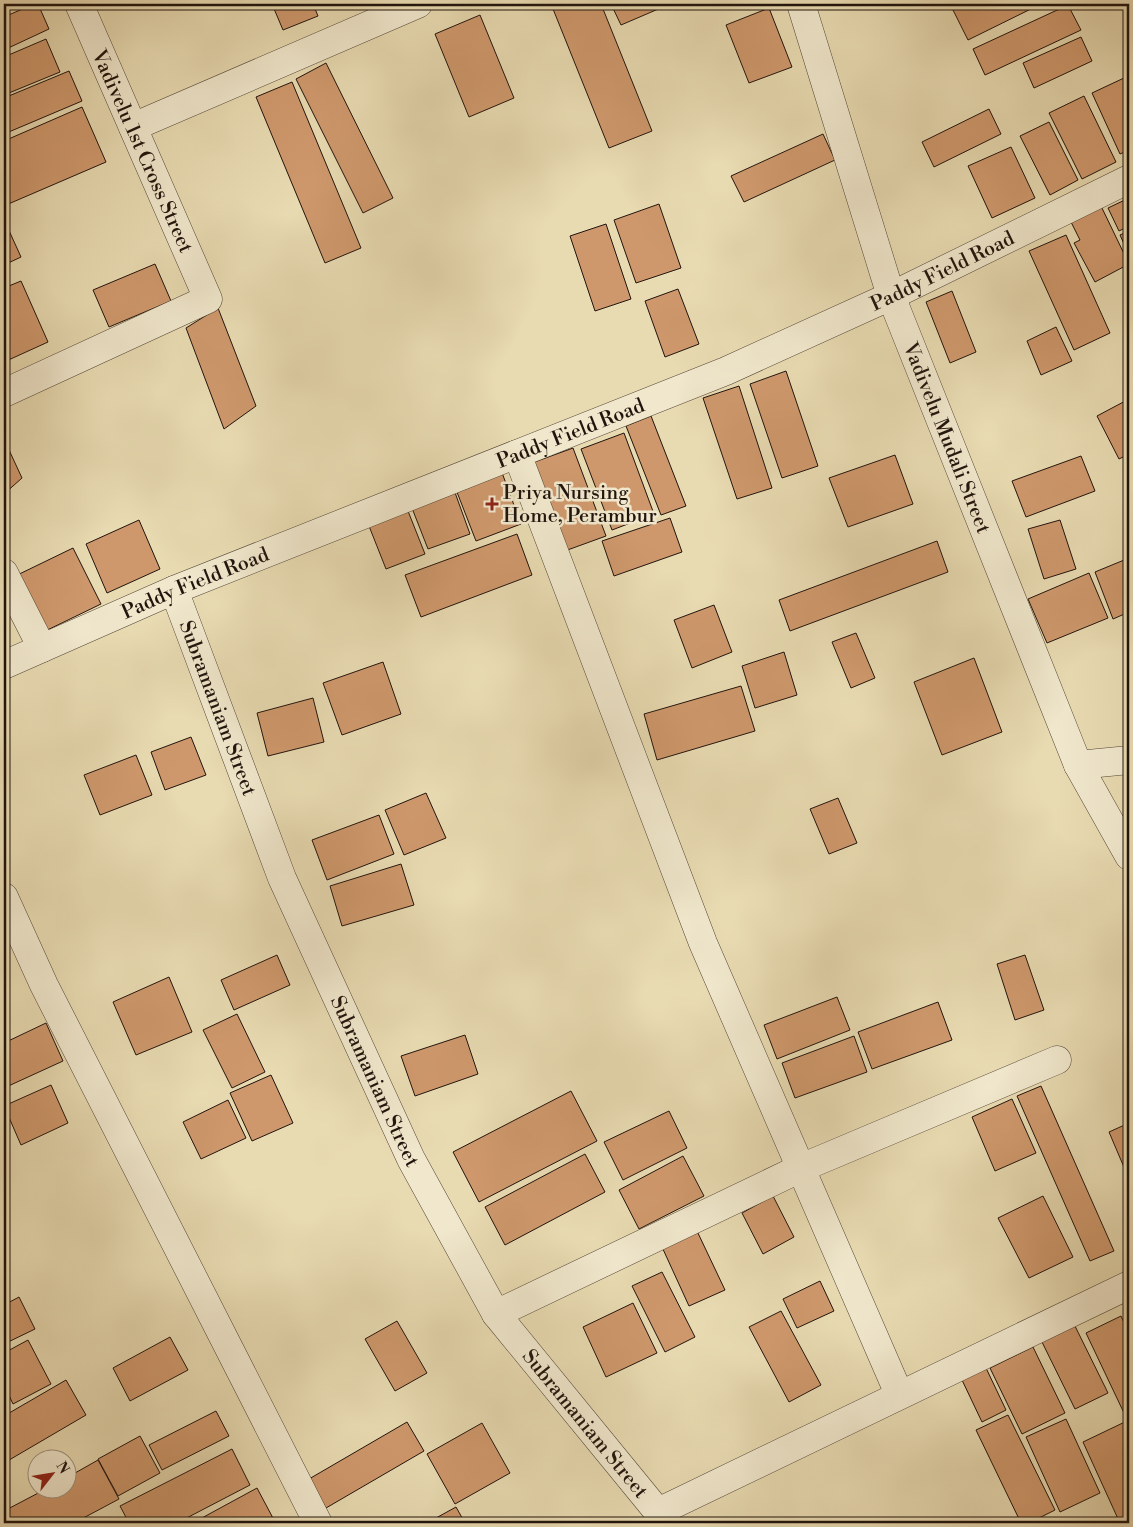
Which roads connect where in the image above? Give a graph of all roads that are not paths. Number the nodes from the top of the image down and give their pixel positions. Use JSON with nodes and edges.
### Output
{"nodes":[{"id":1,"x":79,"y":4,"type":"edge"},
{"id":2,"x":418,"y":4,"type":"edge"},
{"id":3,"x":801,"y":4,"type":"edge"},
{"id":4,"x":133,"y":127,"type":"junction"},
{"id":5,"x":1129,"y":179,"type":"edge"},
{"id":6,"x":891,"y":296,"type":"junction"},
{"id":7,"x":4,"y":393,"type":"edge"},
{"id":8,"x":517,"y":454,"type":"junction"},
{"id":9,"x":4,"y":574,"type":"edge"},
{"id":10,"x":174,"y":590,"type":"junction"},
{"id":11,"x":42,"y":648,"type":"junction"},
{"id":12,"x":4,"y":665,"type":"edge"},
{"id":13,"x":1129,"y":760,"type":"edge"},
{"id":14,"x":1078,"y":765,"type":"junction"},
{"id":15,"x":1129,"y":856,"type":"edge"},
{"id":16,"x":4,"y":897,"type":"edge"},
{"id":17,"x":1057,"y":1060,"type":"dead end"},
{"id":18,"x":801,"y":1168,"type":"junction"},
{"id":19,"x":1129,"y":1285,"type":"edge"},
{"id":20,"x":496,"y":1314,"type":"junction"},
{"id":21,"x":899,"y":1394,"type":"junction"},
{"id":22,"x":661,"y":1518,"type":"edge"},
{"id":23,"x":318,"y":1523,"type":"edge"}],
"edges":[{"from":1,"to":4,"type":"street","name":"Vadivelu 1st Cross Street"},
{"from":2,"to":4,"type":"street"},
{"from":3,"to":6,"type":"street","name":"Vadivelu Mudali Street"},
{"from":4,"to":7,"type":"street","name":"Vadivelu 1st Cross Street"},
{"from":5,"to":6,"type":"street","name":"Paddy Field Road"},
{"from":6,"to":8,"type":"street","name":"Paddy Field Road"},
{"from":6,"to":14,"type":"street","name":"Vadivelu Mudali Street"},
{"from":8,"to":10,"type":"street","name":"Paddy Field Road"},
{"from":8,"to":18,"type":"street"},
{"from":9,"to":11,"type":"street"},
{"from":10,"to":11,"type":"street","name":"Paddy Field Road"},
{"from":10,"to":20,"type":"street","name":"Subramaniam Street"},
{"from":11,"to":12,"type":"street","name":"Paddy Field Road"},
{"from":13,"to":14,"type":"street"},
{"from":14,"to":15,"type":"street","name":"Vadivelu Mudali Street"},
{"from":16,"to":23,"type":"street"},
{"from":17,"to":18,"type":"street"},
{"from":18,"to":20,"type":"street"},
{"from":18,"to":21,"type":"street"},
{"from":19,"to":21,"type":"street"},
{"from":20,"to":22,"type":"street","name":"Subramaniam Street"},
{"from":21,"to":22,"type":"street"}]}
